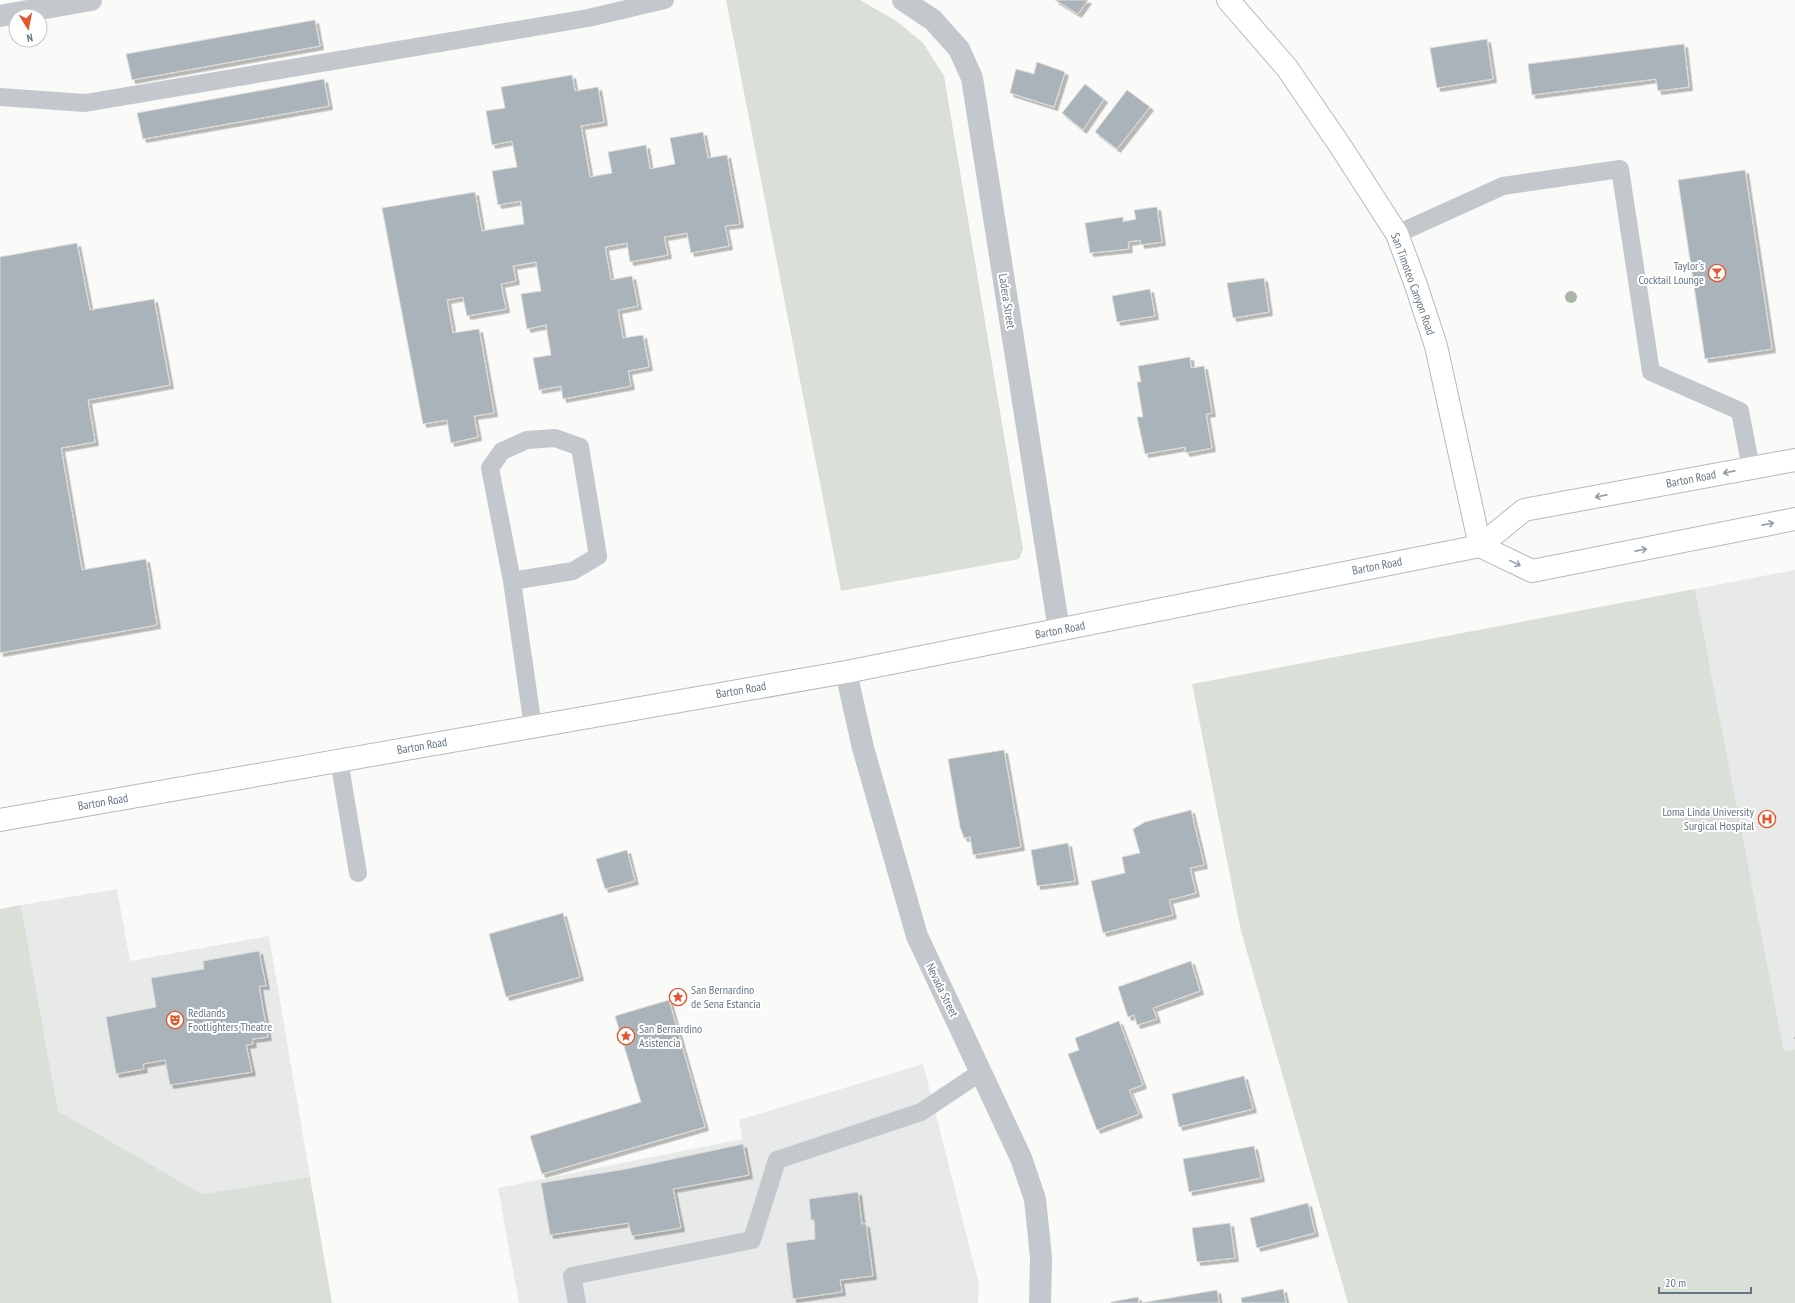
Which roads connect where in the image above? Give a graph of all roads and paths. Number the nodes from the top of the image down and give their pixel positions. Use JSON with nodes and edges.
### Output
{"nodes":[{"id":1,"x":91,"y":0,"type":"edge"},
{"id":2,"x":665,"y":0,"type":"edge"},
{"id":3,"x":903,"y":0,"type":"edge"},
{"id":4,"x":1228,"y":0,"type":"edge"},
{"id":5,"x":0,"y":16,"type":"edge"},
{"id":6,"x":0,"y":97,"type":"edge"},
{"id":7,"x":1397,"y":234,"type":"junction"},
{"id":8,"x":1795,"y":460,"type":"edge"},
{"id":9,"x":1751,"y":468,"type":"junction"},
{"id":10,"x":1795,"y":519,"type":"edge"},
{"id":11,"x":1480,"y":546,"type":"junction"},
{"id":12,"x":512,"y":581,"type":"junction"},
{"id":13,"x":1059,"y":630,"type":"junction"},
{"id":14,"x":846,"y":672,"type":"junction"},
{"id":15,"x":533,"y":727,"type":"junction"},
{"id":16,"x":339,"y":760,"type":"junction"},
{"id":17,"x":0,"y":820,"type":"edge"},
{"id":18,"x":358,"y":873,"type":"dead end"},
{"id":19,"x":1795,"y":1037,"type":"edge"},
{"id":20,"x":1795,"y":1041,"type":"edge"},
{"id":21,"x":981,"y":1072,"type":"junction"},
{"id":22,"x":577,"y":1303,"type":"edge"},
{"id":23,"x":1040,"y":1303,"type":"edge"}],
"edges":[{"from":1,"to":5,"type":"street"},
{"from":2,"to":6,"type":"lane"},
{"from":3,"to":13,"type":"street","name":"Ladera Street"},
{"from":4,"to":7,"type":"main road","name":"San Timoteo Canyon Road"},
{"from":7,"to":9,"type":"lane"},
{"from":7,"to":11,"type":"main road","name":"San Timoteo Canyon Road"},
{"from":8,"to":9,"type":"main road","name":"Barton Road"},
{"from":9,"to":11,"type":"main road","name":"Barton Road","one_way":true},
{"from":11,"to":10,"type":"main road","one_way":true},
{"from":11,"to":13,"type":"main road","name":"Barton Road"},
{"from":12,"to":12,"type":"lane"},
{"from":12,"to":15,"type":"lane"},
{"from":13,"to":14,"type":"main road","name":"Barton Road"},
{"from":14,"to":15,"type":"main road","name":"Barton Road"},
{"from":14,"to":21,"type":"street","name":"Nevada Street"},
{"from":15,"to":16,"type":"main road","name":"Barton Road"},
{"from":16,"to":17,"type":"main road","name":"Barton Road"},
{"from":16,"to":18,"type":"lane"},
{"from":19,"to":20,"type":"path"},
{"from":21,"to":22,"type":"lane"},
{"from":21,"to":23,"type":"street","name":"Nevada Street"}]}
